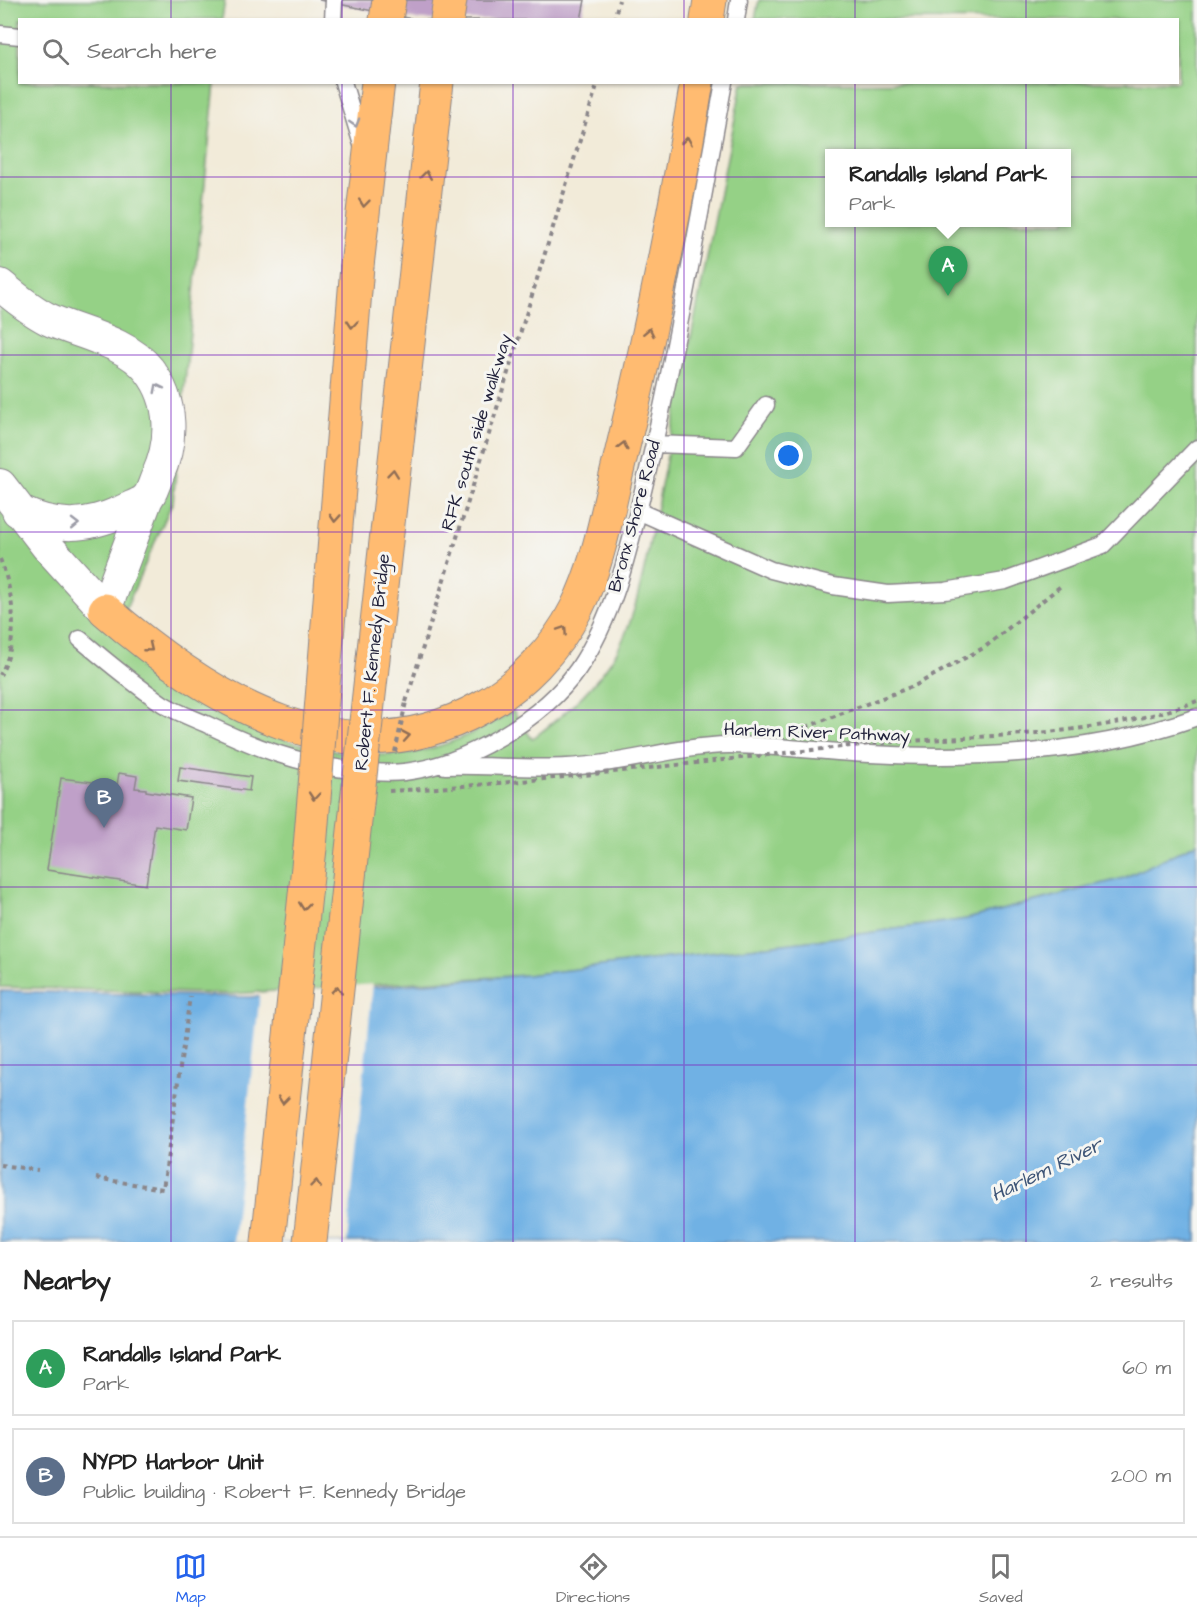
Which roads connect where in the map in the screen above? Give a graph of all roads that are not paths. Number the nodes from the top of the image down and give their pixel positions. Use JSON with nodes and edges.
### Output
{"nodes":[{"id":1,"x":334,"y":0,"type":"edge"},
{"id":2,"x":388,"y":0,"type":"edge"},
{"id":3,"x":450,"y":0,"type":"edge"},
{"id":4,"x":710,"y":0,"type":"edge"},
{"id":5,"x":739,"y":0,"type":"edge"},
{"id":6,"x":333,"y":18,"type":"edge"},
{"id":7,"x":386,"y":18,"type":"edge"},
{"id":8,"x":447,"y":18,"type":"edge"},
{"id":9,"x":707,"y":18,"type":"edge"},
{"id":10,"x":736,"y":18,"type":"edge"},
{"id":11,"x":0,"y":34,"type":"edge"},
{"id":12,"x":18,"y":36,"type":"edge"},
{"id":13,"x":344,"y":84,"type":"edge"},
{"id":14,"x":378,"y":84,"type":"edge"},
{"id":15,"x":437,"y":84,"type":"edge"},
{"id":16,"x":697,"y":84,"type":"edge"},
{"id":17,"x":724,"y":84,"type":"edge"},
{"id":18,"x":368,"y":164,"type":"junction"},
{"id":19,"x":0,"y":285,"type":"edge"},
{"id":20,"x":766,"y":405,"type":"dead end"},
{"id":21,"x":654,"y":444,"type":"junction"},
{"id":22,"x":1197,"y":448,"type":"edge"},
{"id":23,"x":0,"y":485,"type":"edge"},
{"id":24,"x":147,"y":498,"type":"junction"},
{"id":25,"x":18,"y":511,"type":"junction"},
{"id":26,"x":638,"y":511,"type":"junction"},
{"id":27,"x":105,"y":610,"type":"junction"},
{"id":28,"x":80,"y":639,"type":"dead end"},
{"id":29,"x":1197,"y":717,"type":"edge"},
{"id":30,"x":432,"y":766,"type":"junction"},
{"id":31,"x":268,"y":1242,"type":"edge"},
{"id":32,"x":310,"y":1242,"type":"edge"}],
"edges":[{"from":1,"to":6,"type":"lane"},
{"from":2,"to":7,"type":"highway"},
{"from":3,"to":8,"type":"highway"},
{"from":4,"to":9,"type":"highway"},
{"from":5,"to":10,"type":"lane"},
{"from":11,"to":12,"type":"lane"},
{"from":13,"to":18,"type":"lane","one_way":true},
{"from":14,"to":18,"type":"highway"},
{"from":32,"to":15,"type":"highway","name":"Robert F. Kennedy Bridge","one_way":true,"bridge":true},
{"from":27,"to":16,"type":"highway","one_way":true},
{"from":17,"to":21,"type":"lane","name":"Bronx Shore Road"},
{"from":18,"to":31,"type":"highway","one_way":true,"bridge":true},
{"from":24,"to":19,"type":"street","one_way":true},
{"from":20,"to":21,"type":"lane"},
{"from":21,"to":26,"type":"lane","name":"Bronx Shore Road"},
{"from":22,"to":26,"type":"lane"},
{"from":23,"to":25,"type":"street"},
{"from":25,"to":24,"type":"street","one_way":true},
{"from":24,"to":27,"type":"street"},
{"from":25,"to":27,"type":"street"},
{"from":26,"to":30,"type":"lane","name":"Bronx Shore Road"},
{"from":28,"to":30,"type":"lane","name":"Bronx Shore Road"},
{"from":29,"to":30,"type":"lane","name":"Harlem River Pathway"}]}
